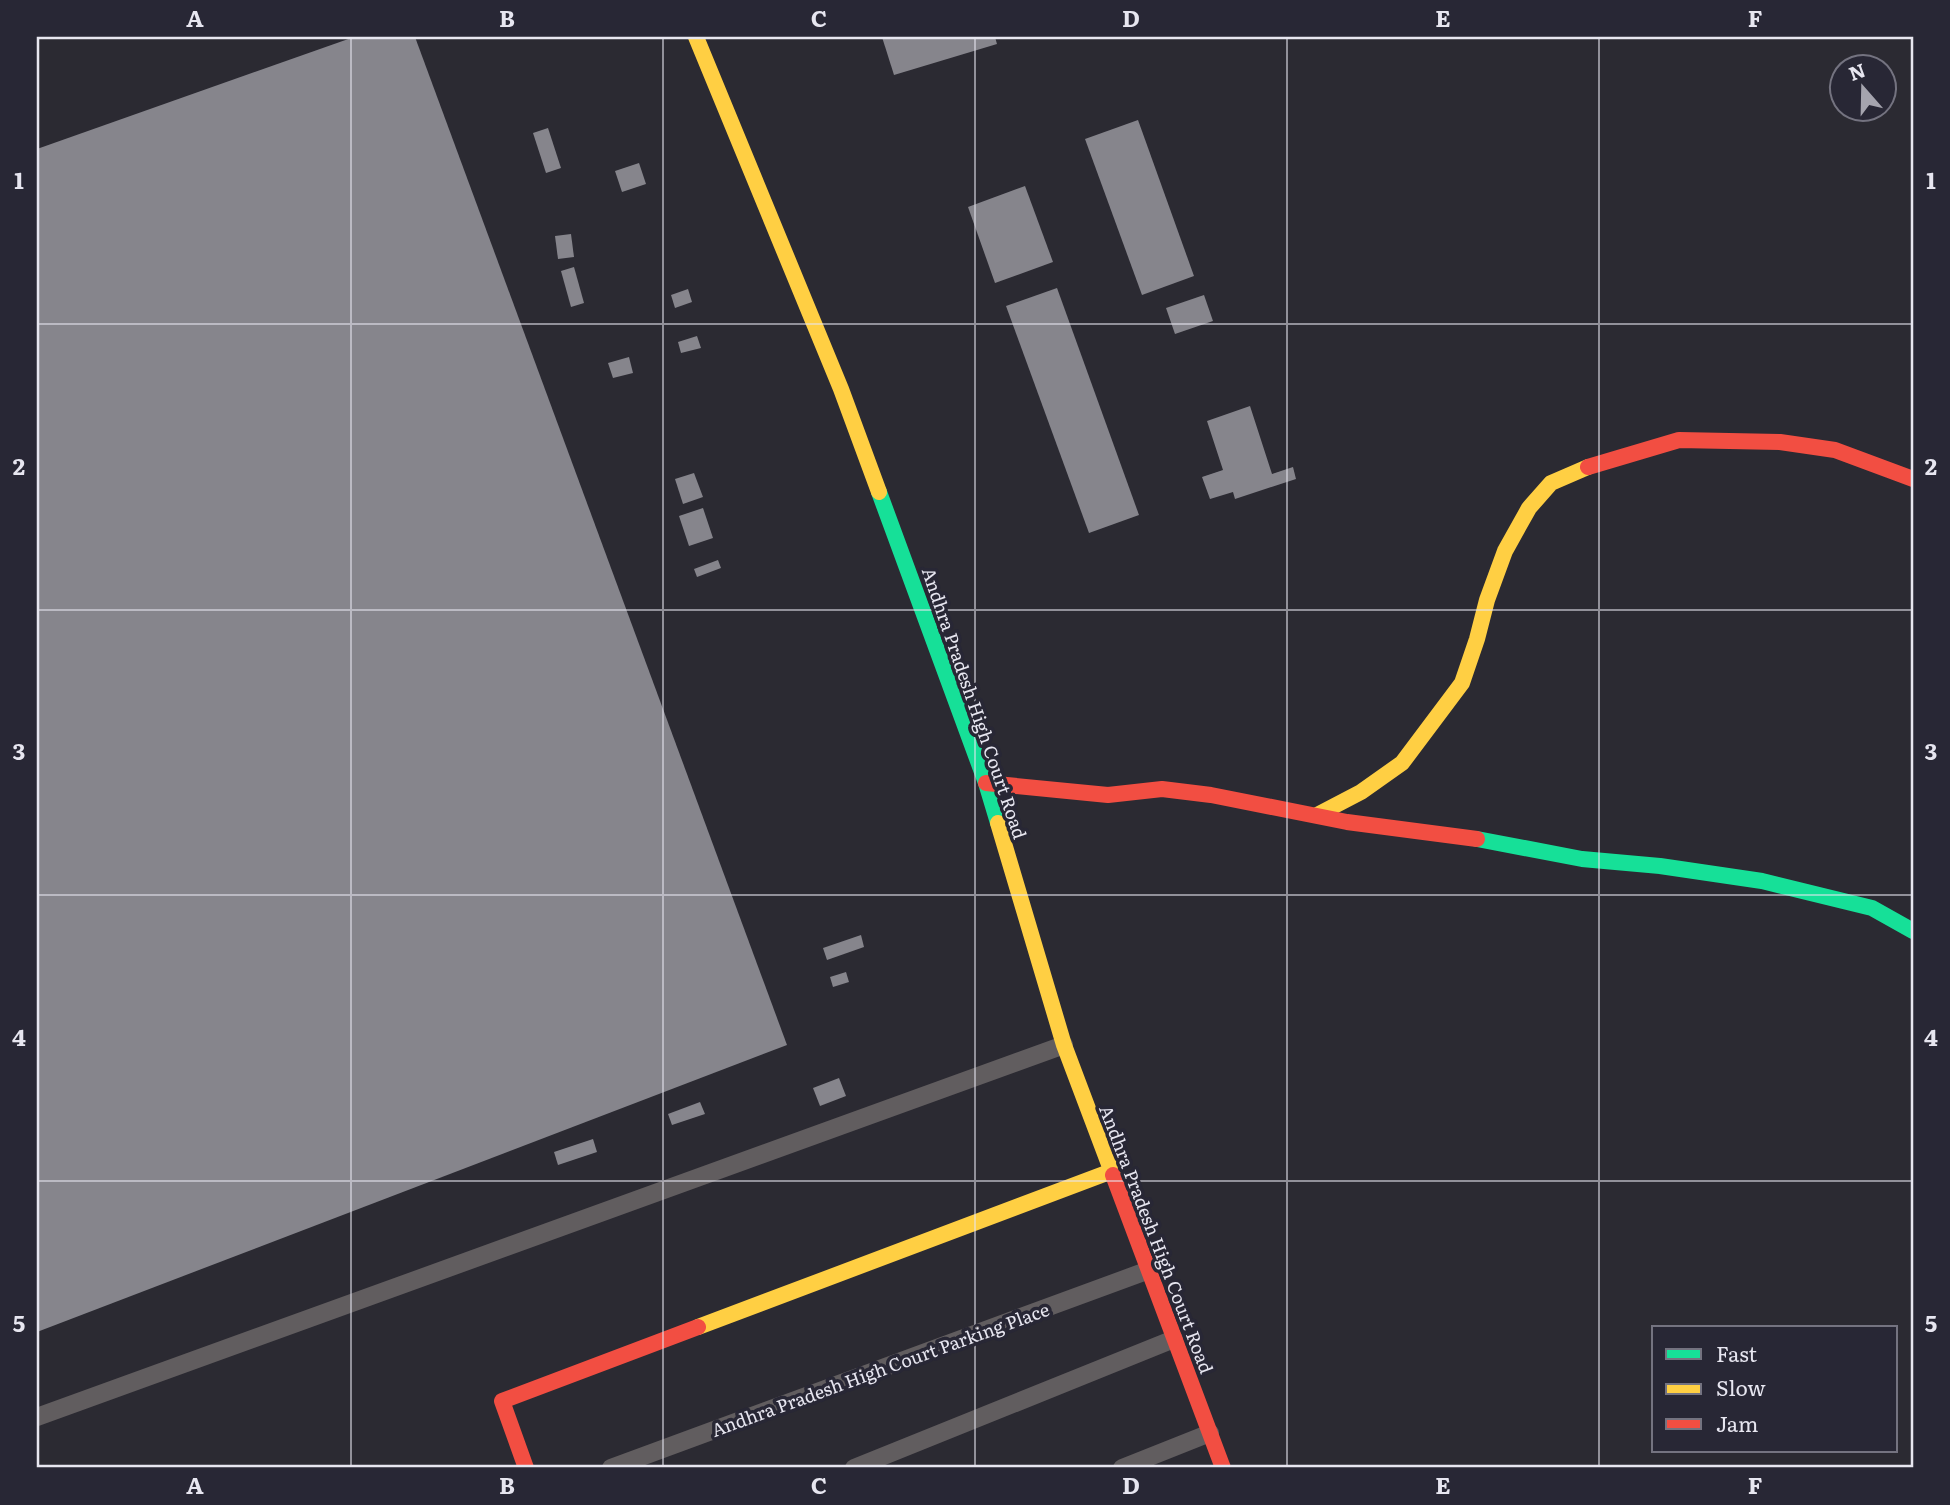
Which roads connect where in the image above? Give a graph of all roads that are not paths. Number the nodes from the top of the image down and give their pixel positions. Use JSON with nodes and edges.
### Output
{"nodes":[{"id":1,"x":696,"y":37,"type":"edge"},
{"id":2,"x":1913,"y":479,"type":"edge"},
{"id":3,"x":986,"y":783,"type":"junction"},
{"id":4,"x":1317,"y":815,"type":"junction"},
{"id":5,"x":1913,"y":931,"type":"edge"},
{"id":6,"x":1064,"y":1045,"type":"junction"},
{"id":7,"x":1112,"y":1171,"type":"junction"},
{"id":8,"x":1149,"y":1270,"type":"junction"},
{"id":9,"x":1174,"y":1339,"type":"junction"},
{"id":10,"x":37,"y":1417,"type":"edge"},
{"id":11,"x":1210,"y":1433,"type":"junction"},
{"id":12,"x":526,"y":1468,"type":"edge"},
{"id":13,"x":611,"y":1468,"type":"edge"},
{"id":14,"x":854,"y":1468,"type":"edge"},
{"id":15,"x":1122,"y":1468,"type":"edge"},
{"id":16,"x":1223,"y":1468,"type":"edge"}],
"edges":[{"from":1,"to":3,"type":"street","name":"Andhra Pradesh High Court Road"},
{"from":2,"to":4,"type":"street"},
{"from":3,"to":4,"type":"street"},
{"from":3,"to":6,"type":"street","name":"Andhra Pradesh High Court Road"},
{"from":4,"to":5,"type":"street"},
{"from":6,"to":7,"type":"street","name":"Andhra Pradesh High Court Road"},
{"from":6,"to":10,"type":"lane"},
{"from":7,"to":8,"type":"street","name":"Andhra Pradesh High Court Road"},
{"from":7,"to":12,"type":"street"},
{"from":8,"to":9,"type":"street","name":"Andhra Pradesh High Court Road"},
{"from":8,"to":13,"type":"lane","name":"Andhra Pradesh High Court Parking Place"},
{"from":9,"to":11,"type":"street","name":"Andhra Pradesh High Court Road"},
{"from":9,"to":14,"type":"lane"},
{"from":11,"to":15,"type":"lane"},
{"from":11,"to":16,"type":"street","name":"Andhra Pradesh High Court Road"}]}
